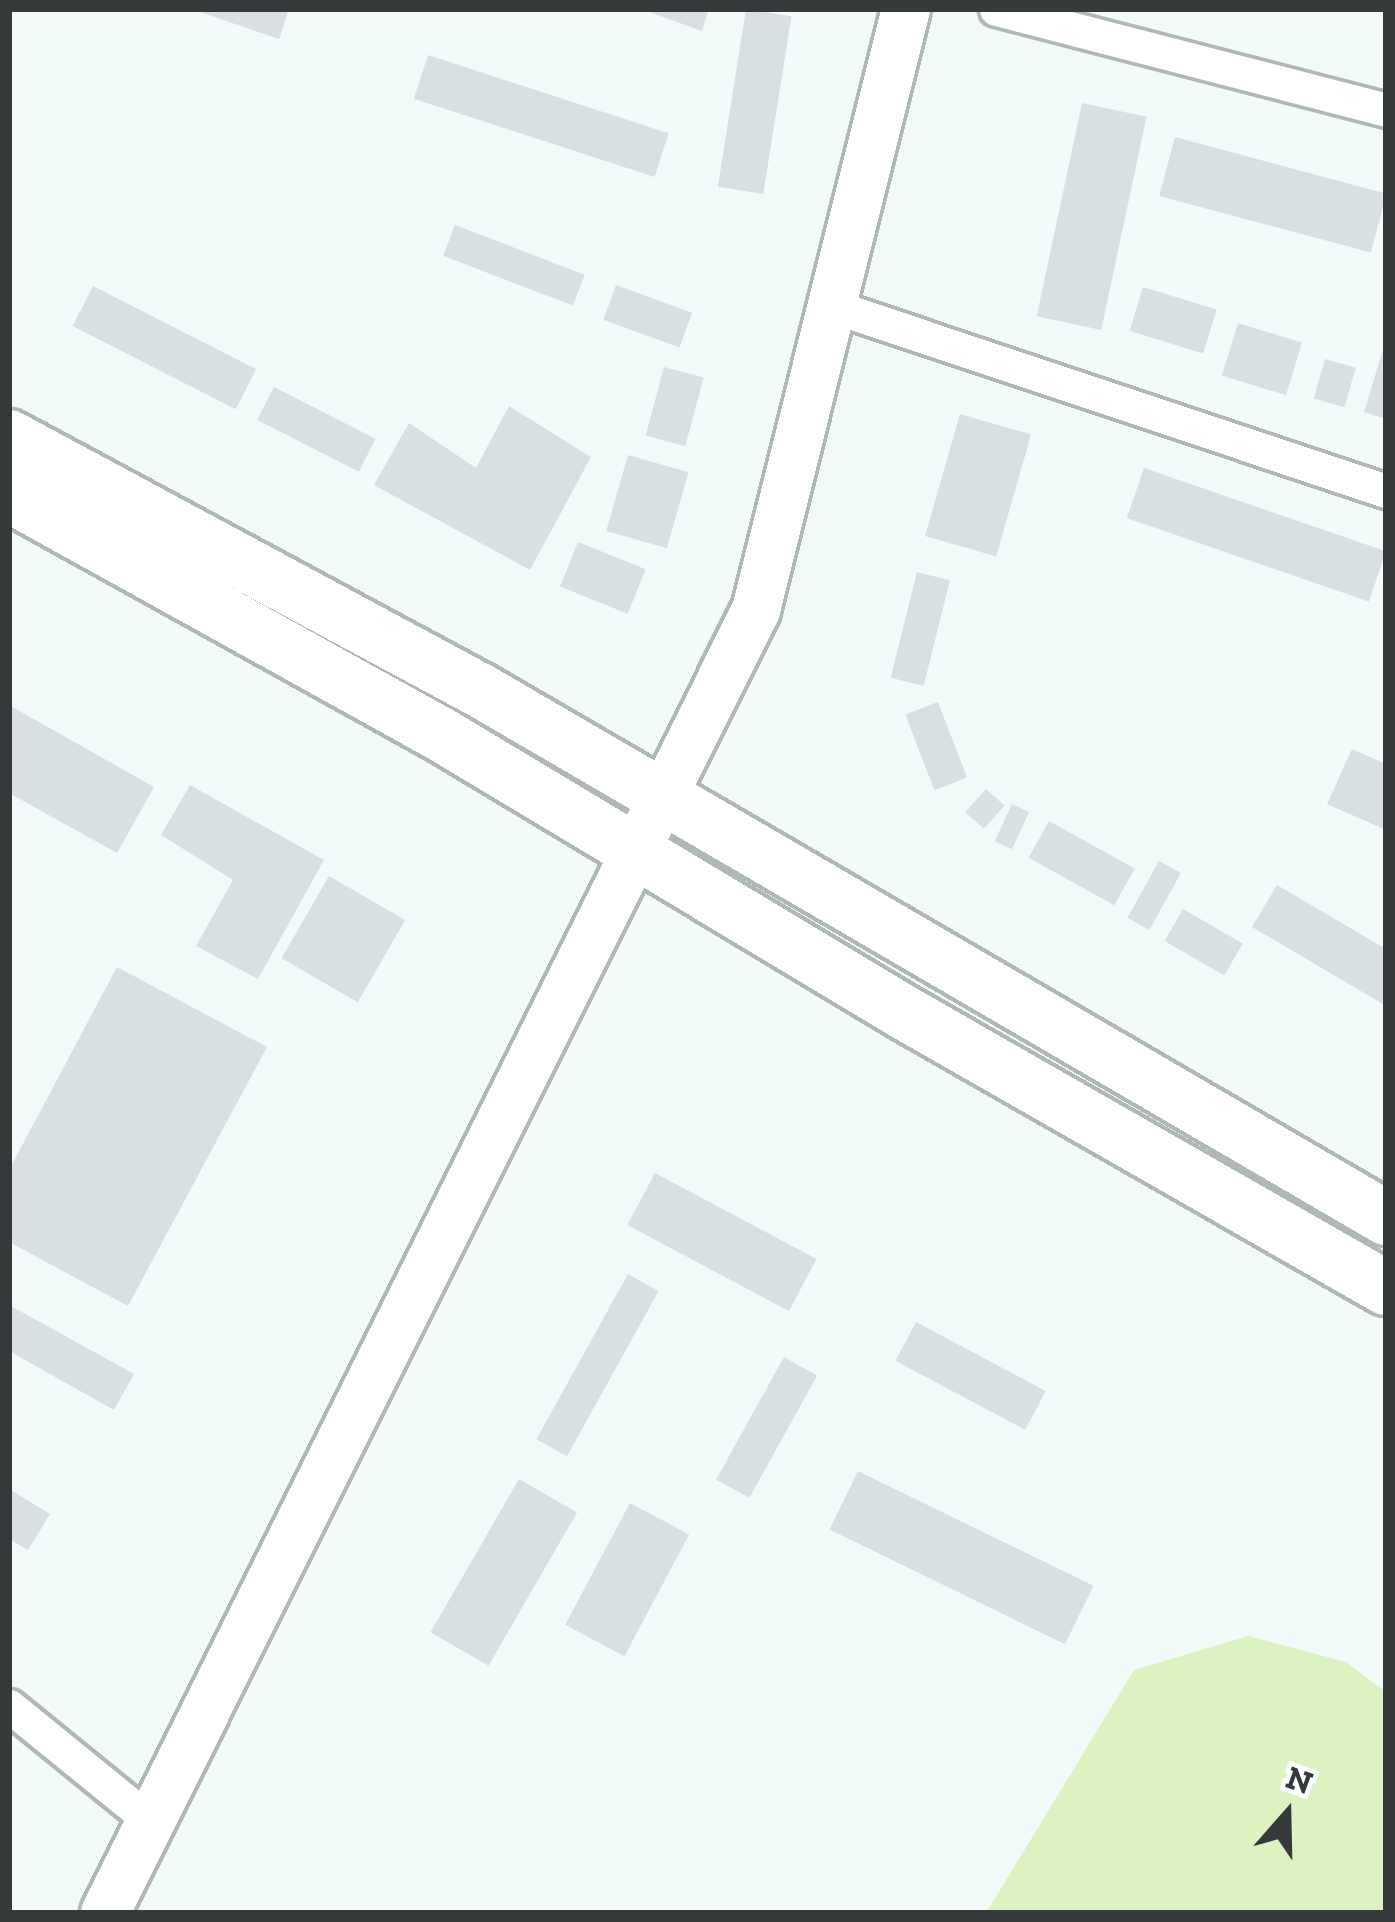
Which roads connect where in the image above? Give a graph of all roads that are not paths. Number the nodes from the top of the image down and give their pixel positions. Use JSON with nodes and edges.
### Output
{"nodes":[{"id":1,"x":906,"y":9,"type":"edge"},
{"id":2,"x":996,"y":9,"type":"edge"},
{"id":3,"x":1386,"y":110,"type":"edge"},
{"id":4,"x":832,"y":306,"type":"junction"},
{"id":5,"x":9,"y":437,"type":"edge"},
{"id":6,"x":1386,"y":491,"type":"edge"},
{"id":7,"x":9,"y":495,"type":"edge"},
{"id":8,"x":663,"y":799,"type":"junction"},
{"id":9,"x":637,"y":852,"type":"junction"},
{"id":10,"x":1386,"y":1218,"type":"edge"},
{"id":11,"x":1386,"y":1288,"type":"edge"},
{"id":12,"x":9,"y":1706,"type":"edge"},
{"id":13,"x":153,"y":1823,"type":"junction"},
{"id":14,"x":104,"y":1913,"type":"edge"}],
"edges":[{"from":1,"to":4,"type":"main road"},
{"from":2,"to":3,"type":"street"},
{"from":4,"to":6,"type":"street"},
{"from":4,"to":8,"type":"main road"},
{"from":5,"to":8,"type":"main road"},
{"from":7,"to":9,"type":"main road"},
{"from":8,"to":9,"type":"main road"},
{"from":8,"to":10,"type":"main road"},
{"from":9,"to":11,"type":"main road"},
{"from":9,"to":13,"type":"main road"},
{"from":12,"to":13,"type":"street"},
{"from":13,"to":14,"type":"main road"}]}
